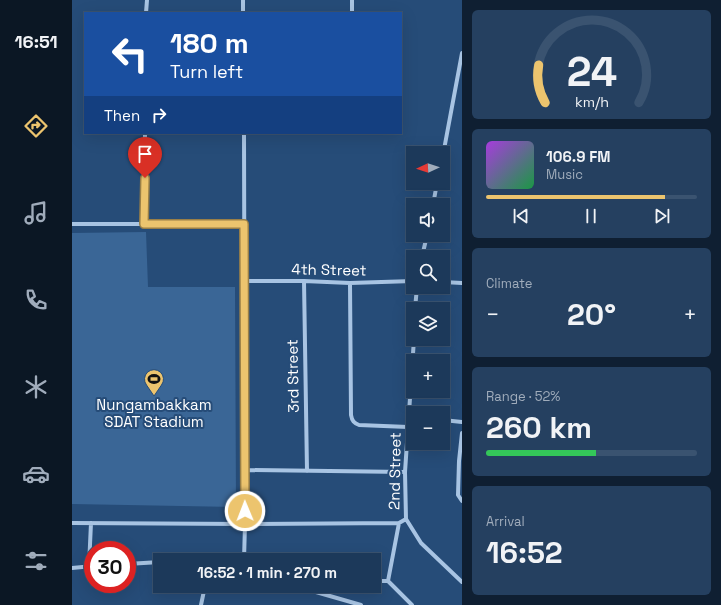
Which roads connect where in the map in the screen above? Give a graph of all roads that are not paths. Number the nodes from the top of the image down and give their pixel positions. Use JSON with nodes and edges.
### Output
{"nodes":[{"id":1,"x":147,"y":0,"type":"edge"},
{"id":2,"x":243,"y":0,"type":"edge"},
{"id":3,"x":352,"y":0,"type":"edge"},
{"id":4,"x":146,"y":12,"type":"edge"},
{"id":5,"x":243,"y":12,"type":"edge"},
{"id":6,"x":352,"y":12,"type":"edge"},
{"id":7,"x":462,"y":53,"type":"edge"},
{"id":8,"x":145,"y":134,"type":"edge"},
{"id":9,"x":244,"y":134,"type":"edge"},
{"id":10,"x":445,"y":146,"type":"edge"},
{"id":11,"x":72,"y":224,"type":"edge"},
{"id":12,"x":144,"y":224,"type":"junction"},
{"id":13,"x":244,"y":224,"type":"junction"},
{"id":14,"x":244,"y":281,"type":"junction"},
{"id":15,"x":304,"y":281,"type":"junction"},
{"id":16,"x":406,"y":281,"type":"edge"},
{"id":17,"x":450,"y":282,"type":"edge"},
{"id":18,"x":350,"y":283,"type":"junction"},
{"id":19,"x":462,"y":283,"type":"edge"},
{"id":20,"x":414,"y":346,"type":"edge"},
{"id":21,"x":411,"y":406,"type":"edge"},
{"id":22,"x":450,"y":421,"type":"edge"},
{"id":23,"x":462,"y":422,"type":"edge"},
{"id":24,"x":406,"y":427,"type":"edge"},
{"id":25,"x":462,"y":433,"type":"edge"},
{"id":26,"x":406,"y":450,"type":"edge"},
{"id":27,"x":244,"y":470,"type":"junction"},
{"id":28,"x":307,"y":471,"type":"junction"},
{"id":29,"x":405,"y":472,"type":"junction"},
{"id":30,"x":462,"y":502,"type":"edge"},
{"id":31,"x":406,"y":519,"type":"junction"},
{"id":32,"x":72,"y":523,"type":"edge"},
{"id":33,"x":91,"y":523,"type":"junction"},
{"id":34,"x":399,"y":523,"type":"junction"},
{"id":35,"x":245,"y":524,"type":"junction"},
{"id":36,"x":91,"y":541,"type":"edge"},
{"id":37,"x":244,"y":553,"type":"edge"},
{"id":38,"x":153,"y":562,"type":"edge"},
{"id":39,"x":136,"y":563,"type":"edge"},
{"id":40,"x":84,"y":567,"type":"edge"},
{"id":41,"x":72,"y":568,"type":"edge"},
{"id":42,"x":381,"y":581,"type":"edge"},
{"id":43,"x":388,"y":581,"type":"junction"},
{"id":44,"x":462,"y":582,"type":"edge"},
{"id":45,"x":204,"y":593,"type":"edge"},
{"id":46,"x":319,"y":593,"type":"edge"},
{"id":47,"x":201,"y":605,"type":"edge"},
{"id":48,"x":361,"y":605,"type":"edge"},
{"id":49,"x":412,"y":605,"type":"edge"}],
"edges":[{"from":1,"to":4,"type":"street"},
{"from":2,"to":5,"type":"street"},
{"from":3,"to":6,"type":"street"},
{"from":7,"to":10,"type":"street"},
{"from":8,"to":12,"type":"street"},
{"from":9,"to":13,"type":"street"},
{"from":11,"to":12,"type":"street"},
{"from":12,"to":13,"type":"street"},
{"from":13,"to":14,"type":"street"},
{"from":14,"to":15,"type":"street","name":"4th Street"},
{"from":14,"to":27,"type":"street"},
{"from":15,"to":18,"type":"street","name":"4th Street"},
{"from":15,"to":28,"type":"street","name":"3rd Street"},
{"from":16,"to":18,"type":"street","name":"4th Street"},
{"from":17,"to":19,"type":"street"},
{"from":18,"to":24,"type":"street"},
{"from":20,"to":21,"type":"street","name":"2nd Street"},
{"from":22,"to":23,"type":"street"},
{"from":25,"to":30,"type":"street"},
{"from":26,"to":29,"type":"street","name":"2nd Street"},
{"from":27,"to":28,"type":"street"},
{"from":27,"to":35,"type":"street"},
{"from":28,"to":29,"type":"street"},
{"from":29,"to":31,"type":"street","name":"2nd Street"},
{"from":31,"to":34,"type":"street"},
{"from":31,"to":44,"type":"street","name":"2nd Street"},
{"from":32,"to":33,"type":"street"},
{"from":33,"to":35,"type":"street"},
{"from":33,"to":36,"type":"street"},
{"from":34,"to":35,"type":"street"},
{"from":34,"to":43,"type":"street"},
{"from":35,"to":37,"type":"street"},
{"from":38,"to":39,"type":"street"},
{"from":40,"to":41,"type":"street"},
{"from":42,"to":43,"type":"street"},
{"from":43,"to":49,"type":"street"},
{"from":45,"to":47,"type":"street"},
{"from":46,"to":48,"type":"street"}]}
